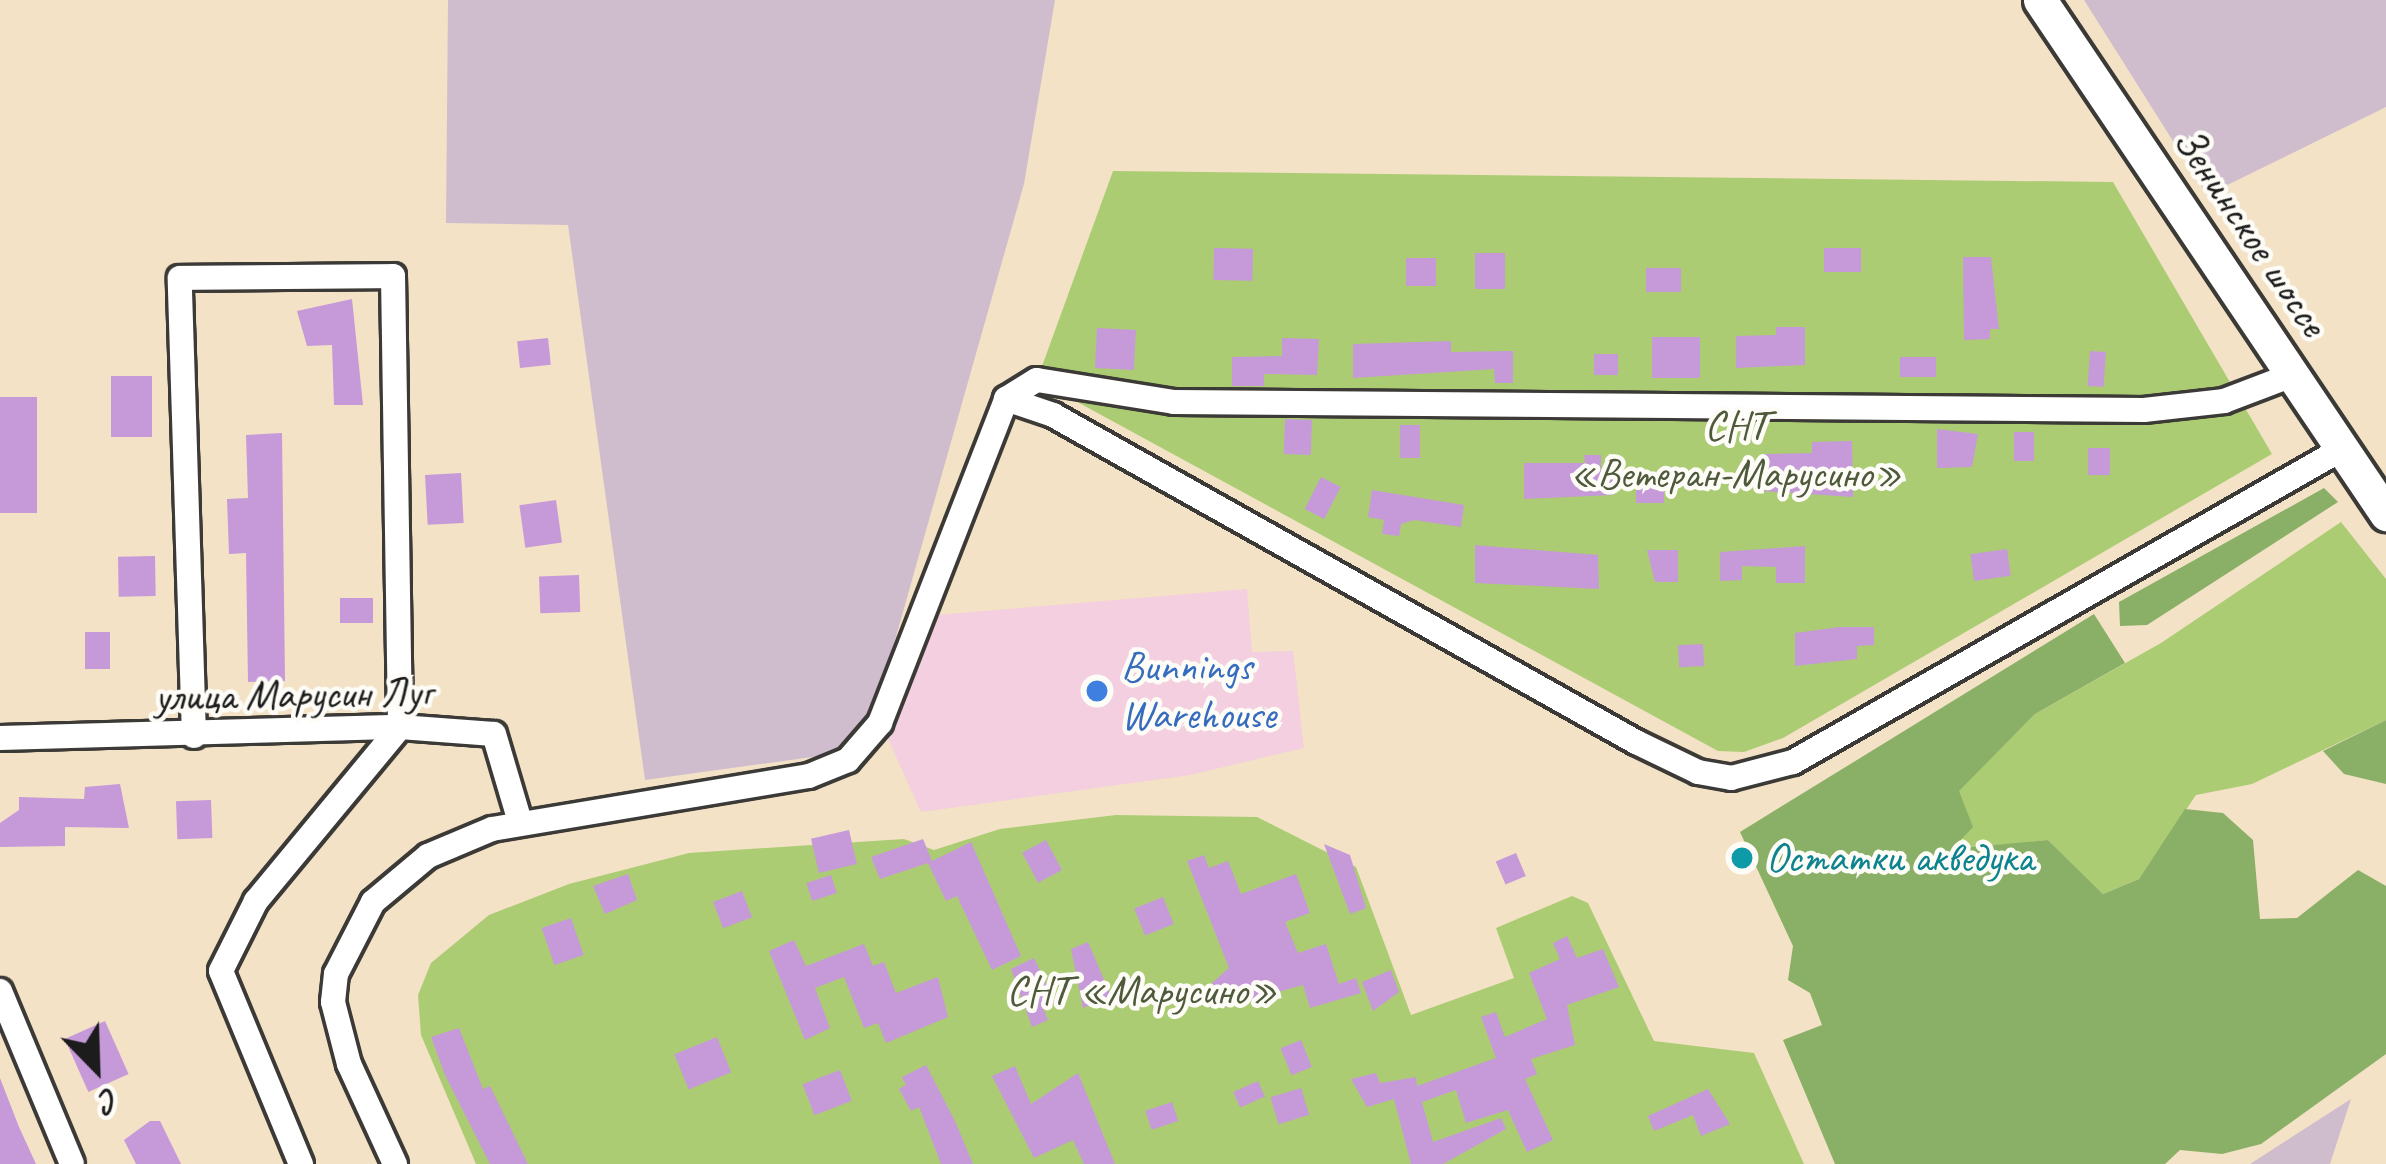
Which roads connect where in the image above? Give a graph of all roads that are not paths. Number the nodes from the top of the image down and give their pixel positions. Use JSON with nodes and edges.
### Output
{"nodes":[{"id":1,"x":2040,"y":0,"type":"edge"},
{"id":2,"x":2292,"y":375,"type":"junction"},
{"id":3,"x":1006,"y":399,"type":"junction"},
{"id":4,"x":2342,"y":449,"type":"junction"},
{"id":5,"x":2386,"y":514,"type":"edge"},
{"id":6,"x":400,"y":727,"type":"junction"},
{"id":7,"x":194,"y":736,"type":"junction"},
{"id":8,"x":0,"y":738,"type":"edge"},
{"id":9,"x":520,"y":823,"type":"junction"},
{"id":10,"x":0,"y":991,"type":"edge"},
{"id":11,"x":73,"y":1164,"type":"edge"},
{"id":12,"x":301,"y":1164,"type":"edge"},
{"id":13,"x":394,"y":1164,"type":"edge"}],
"edges":[{"from":1,"to":2,"type":"main road","name":"Зенинское шоссе"},
{"from":2,"to":3,"type":"street"},
{"from":2,"to":4,"type":"main road","name":"Зенинское шоссе"},
{"from":3,"to":4,"type":"street"},
{"from":3,"to":9,"type":"street"},
{"from":4,"to":5,"type":"main road","name":"Зенинское шоссе"},
{"from":6,"to":7,"type":"street","name":"улица Марусин Луг"},
{"from":6,"to":7,"type":"street"},
{"from":6,"to":9,"type":"street","name":"улица Марусин Луг"},
{"from":6,"to":12,"type":"street"},
{"from":7,"to":8,"type":"street","name":"улица Марусин Луг"},
{"from":9,"to":13,"type":"street"},
{"from":10,"to":11,"type":"street"}]}
